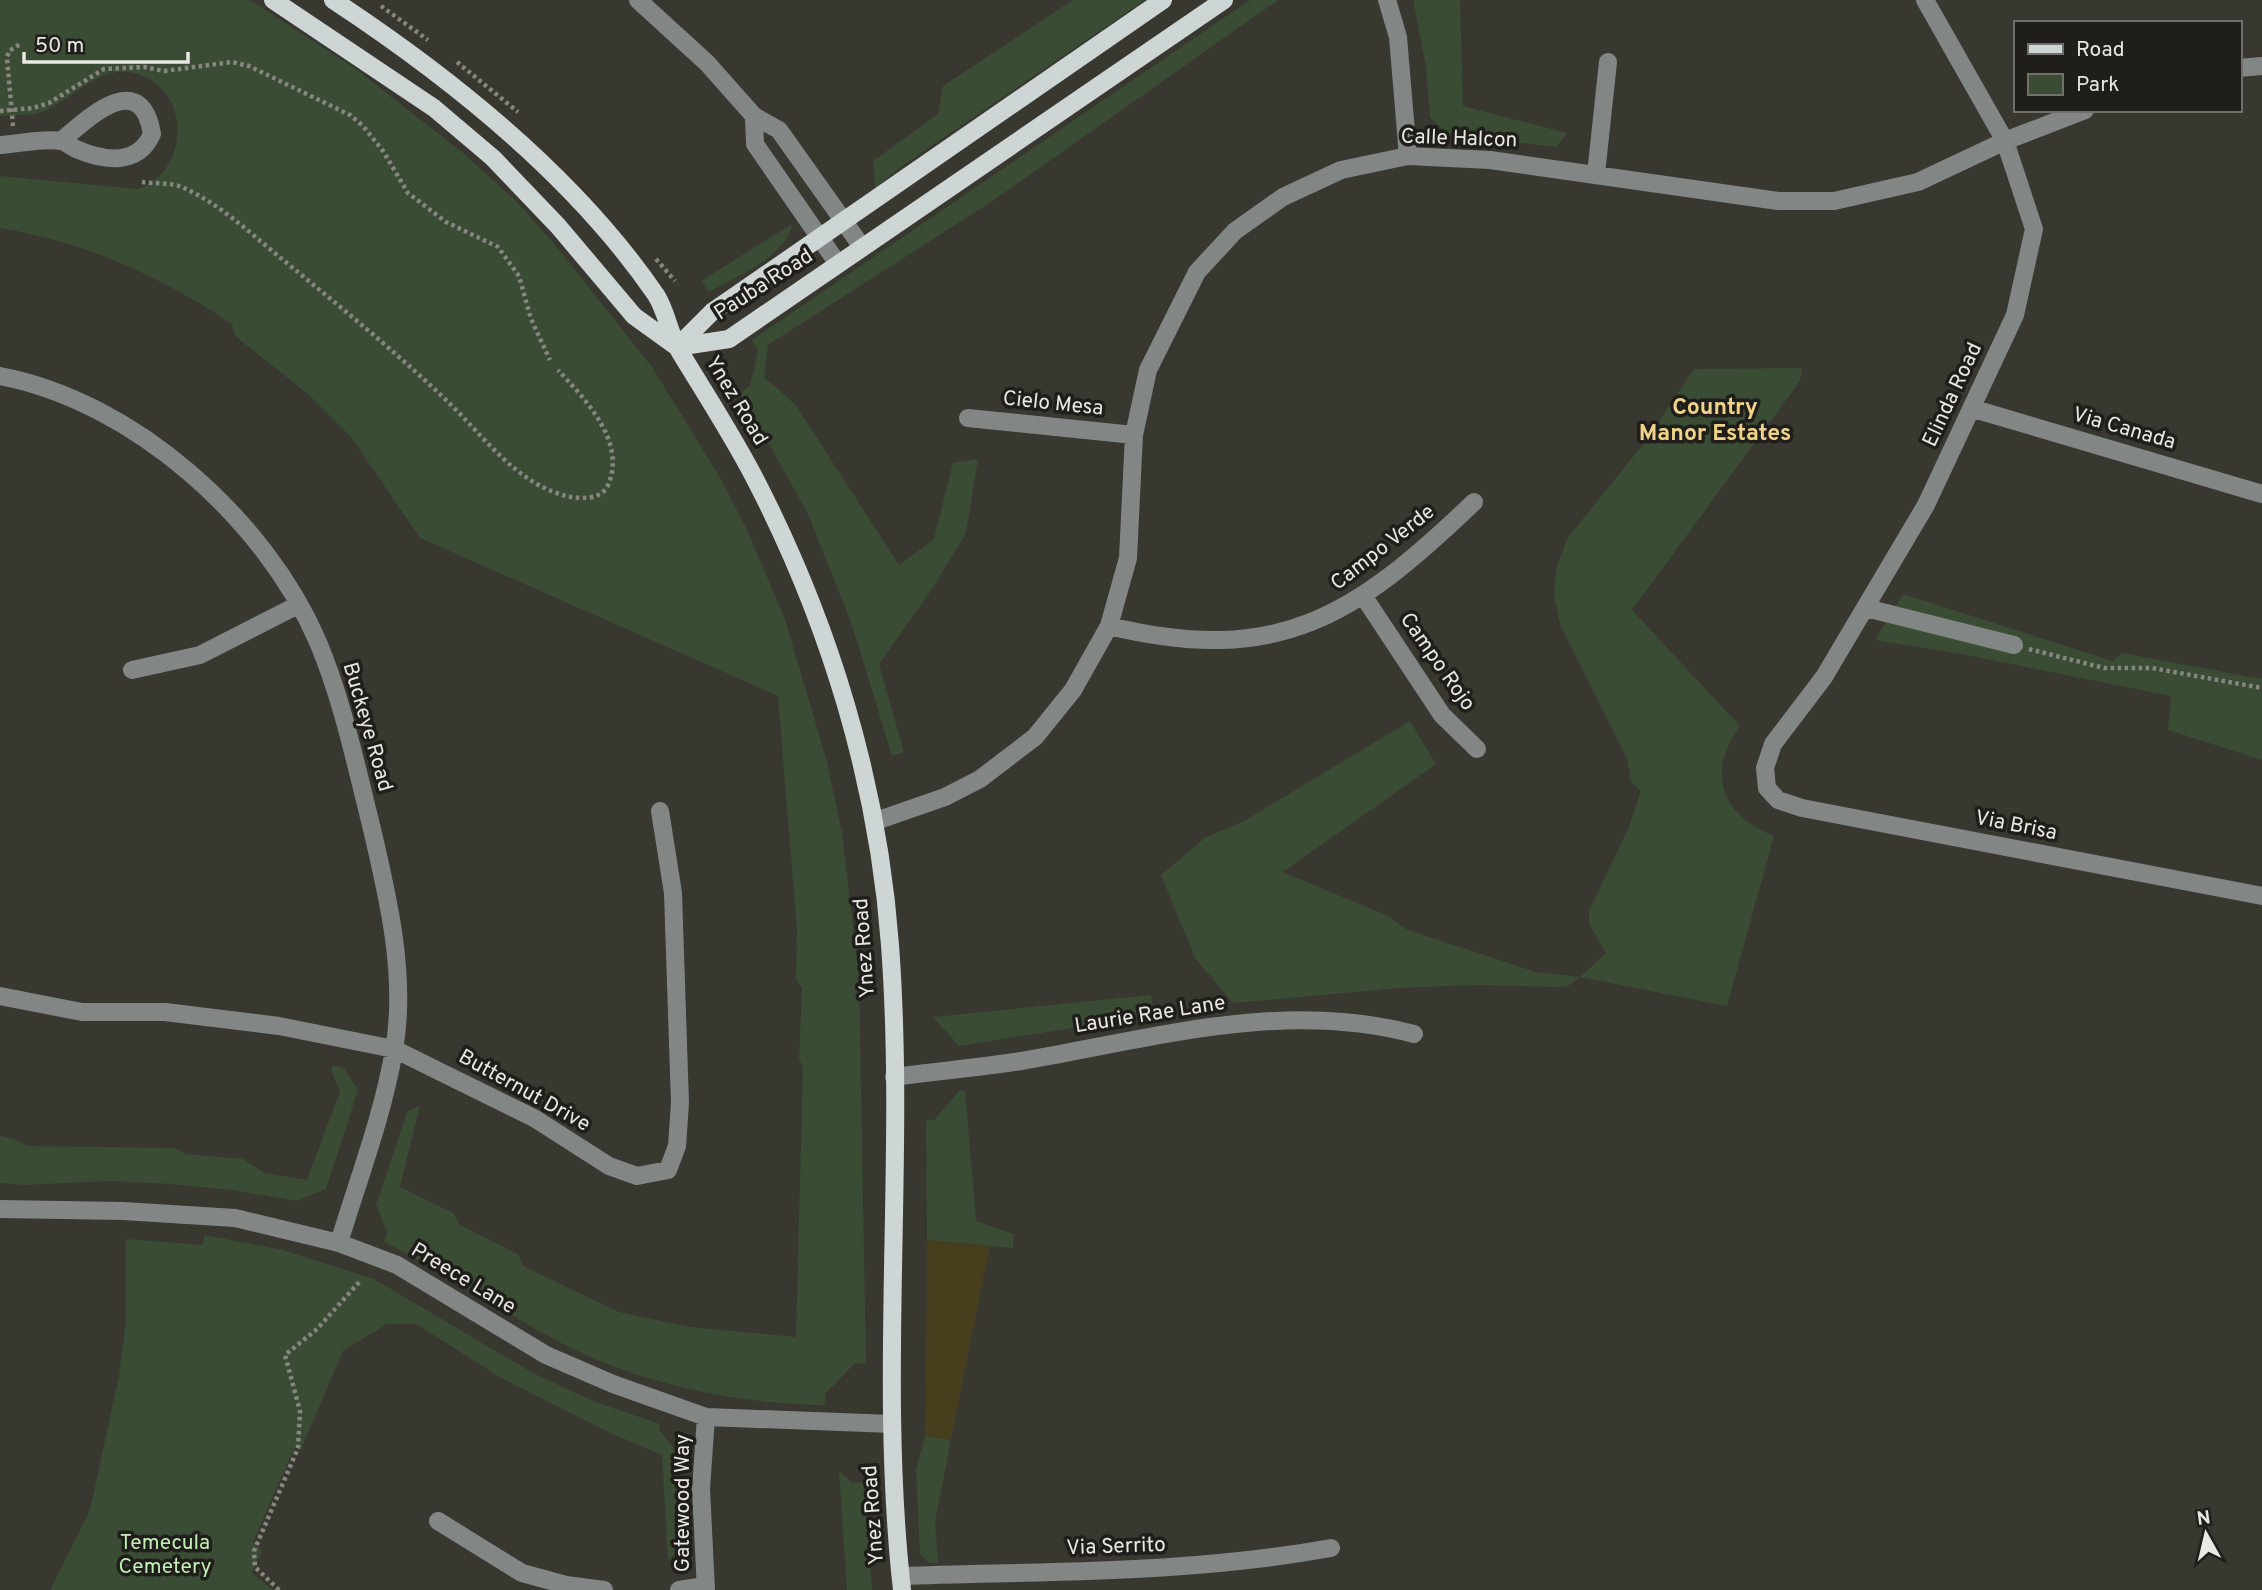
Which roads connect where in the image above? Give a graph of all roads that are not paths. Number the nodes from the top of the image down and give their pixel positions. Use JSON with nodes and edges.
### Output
{"nodes":[{"id":1,"x":272,"y":0,"type":"edge"},
{"id":2,"x":333,"y":0,"type":"edge"},
{"id":3,"x":638,"y":0,"type":"edge"},
{"id":4,"x":1163,"y":0,"type":"edge"},
{"id":5,"x":1224,"y":0,"type":"edge"},
{"id":6,"x":1387,"y":0,"type":"edge"},
{"id":7,"x":1925,"y":0,"type":"edge"},
{"id":8,"x":1608,"y":62,"type":"dead end"},
{"id":9,"x":2262,"y":66,"type":"edge"},
{"id":10,"x":2241,"y":68,"type":"edge"},
{"id":11,"x":2080,"y":112,"type":"edge"},
{"id":12,"x":754,"y":117,"type":"junction"},
{"id":13,"x":61,"y":141,"type":"junction"},
{"id":14,"x":2005,"y":141,"type":"junction"},
{"id":15,"x":8,"y":144,"type":"edge"},
{"id":16,"x":1408,"y":156,"type":"junction"},
{"id":17,"x":1596,"y":174,"type":"junction"},
{"id":18,"x":843,"y":219,"type":"junction"},
{"id":19,"x":819,"y":236,"type":"junction"},
{"id":20,"x":862,"y":247,"type":"junction"},
{"id":21,"x":838,"y":264,"type":"junction"},
{"id":22,"x":677,"y":347,"type":"junction"},
{"id":23,"x":0,"y":376,"type":"edge"},
{"id":24,"x":1974,"y":409,"type":"junction"},
{"id":25,"x":968,"y":418,"type":"dead end"},
{"id":26,"x":1133,"y":435,"type":"junction"},
{"id":27,"x":2262,"y":494,"type":"edge"},
{"id":28,"x":1474,"y":502,"type":"dead end"},
{"id":29,"x":1364,"y":597,"type":"junction"},
{"id":30,"x":298,"y":605,"type":"junction"},
{"id":31,"x":1866,"y":608,"type":"junction"},
{"id":32,"x":1109,"y":626,"type":"junction"},
{"id":33,"x":2014,"y":645,"type":"road end"},
{"id":34,"x":132,"y":670,"type":"dead end"},
{"id":35,"x":1477,"y":749,"type":"dead end"},
{"id":36,"x":1767,"y":788,"type":"joint"},
{"id":37,"x":660,"y":811,"type":"dead end"},
{"id":38,"x":876,"y":821,"type":"junction"},
{"id":39,"x":2262,"y":896,"type":"edge"},
{"id":40,"x":0,"y":996,"type":"edge"},
{"id":41,"x":1414,"y":1034,"type":"dead end"},
{"id":42,"x":394,"y":1049,"type":"junction"},
{"id":43,"x":894,"y":1077,"type":"junction"},
{"id":44,"x":0,"y":1209,"type":"edge"},
{"id":45,"x":339,"y":1243,"type":"junction"},
{"id":46,"x":706,"y":1417,"type":"junction"},
{"id":47,"x":892,"y":1424,"type":"junction"},
{"id":48,"x":438,"y":1521,"type":"dead end"},
{"id":49,"x":1331,"y":1548,"type":"dead end"},
{"id":50,"x":902,"y":1583,"type":"edge"},
{"id":51,"x":706,"y":1588,"type":"edge"},
{"id":52,"x":604,"y":1590,"type":"edge"},
{"id":53,"x":679,"y":1590,"type":"edge"}],
"edges":[{"from":1,"to":22,"type":"main road","name":"Ynez Road"},
{"from":2,"to":22,"type":"main road","name":"Ynez Road"},
{"from":3,"to":12,"type":"street"},
{"from":4,"to":18,"type":"main road","name":"Pauba Road"},
{"from":5,"to":20,"type":"main road","name":"Pauba Road"},
{"from":6,"to":16,"type":"street"},
{"from":7,"to":14,"type":"street","name":"Elinda Road"},
{"from":8,"to":17,"type":"street"},
{"from":9,"to":10,"type":"street"},
{"from":11,"to":14,"type":"street","name":"Calle Halcon"},
{"from":12,"to":18,"type":"street"},
{"from":12,"to":19,"type":"street"},
{"from":13,"to":13,"type":"street"},
{"from":13,"to":15,"type":"street"},
{"from":14,"to":17,"type":"street","name":"Calle Halcon"},
{"from":14,"to":24,"type":"street","name":"Elinda Road"},
{"from":16,"to":17,"type":"street","name":"Calle Halcon"},
{"from":16,"to":26,"type":"street","name":"Calle Halcon"},
{"from":18,"to":19,"type":"main road","name":"Pauba Road"},
{"from":18,"to":20,"type":"street"},
{"from":19,"to":21,"type":"street"},
{"from":19,"to":22,"type":"main road","name":"Pauba Road"},
{"from":20,"to":21,"type":"main road","name":"Pauba Road"},
{"from":21,"to":22,"type":"main road","name":"Pauba Road"},
{"from":22,"to":38,"type":"main road","name":"Ynez Road"},
{"from":23,"to":30,"type":"street","name":"Buckeye Road"},
{"from":24,"to":27,"type":"street","name":"Via Canada"},
{"from":24,"to":31,"type":"street","name":"Elinda Road"},
{"from":25,"to":26,"type":"street","name":"Cielo Mesa"},
{"from":26,"to":32,"type":"street","name":"Calle Halcon"},
{"from":28,"to":29,"type":"street","name":"Campo Verde"},
{"from":29,"to":32,"type":"street","name":"Campo Verde"},
{"from":29,"to":35,"type":"street","name":"Campo Rojo"},
{"from":30,"to":34,"type":"street"},
{"from":30,"to":42,"type":"street","name":"Buckeye Road"},
{"from":31,"to":33,"type":"street"},
{"from":31,"to":36,"type":"street","name":"Elinda Road"},
{"from":32,"to":38,"type":"street","name":"Calle Halcon"},
{"from":36,"to":39,"type":"street","name":"Via Brisa"},
{"from":37,"to":42,"type":"street","name":"Butternut Drive"},
{"from":38,"to":43,"type":"main road","name":"Ynez Road"},
{"from":40,"to":42,"type":"street","name":"Butternut Drive"},
{"from":41,"to":43,"type":"street","name":"Laurie Rae Lane"},
{"from":42,"to":45,"type":"street","name":"Buckeye Road"},
{"from":43,"to":47,"type":"main road","name":"Ynez Road"},
{"from":44,"to":45,"type":"street","name":"Preece Lane"},
{"from":45,"to":46,"type":"street","name":"Preece Lane"},
{"from":46,"to":47,"type":"street","name":"Preece Lane"},
{"from":46,"to":51,"type":"street","name":"Gatewood Way"},
{"from":47,"to":50,"type":"main road","name":"Ynez Road"},
{"from":48,"to":52,"type":"street"},
{"from":49,"to":50,"type":"street","name":"Via Serrito"},
{"from":51,"to":53,"type":"street"}]}
